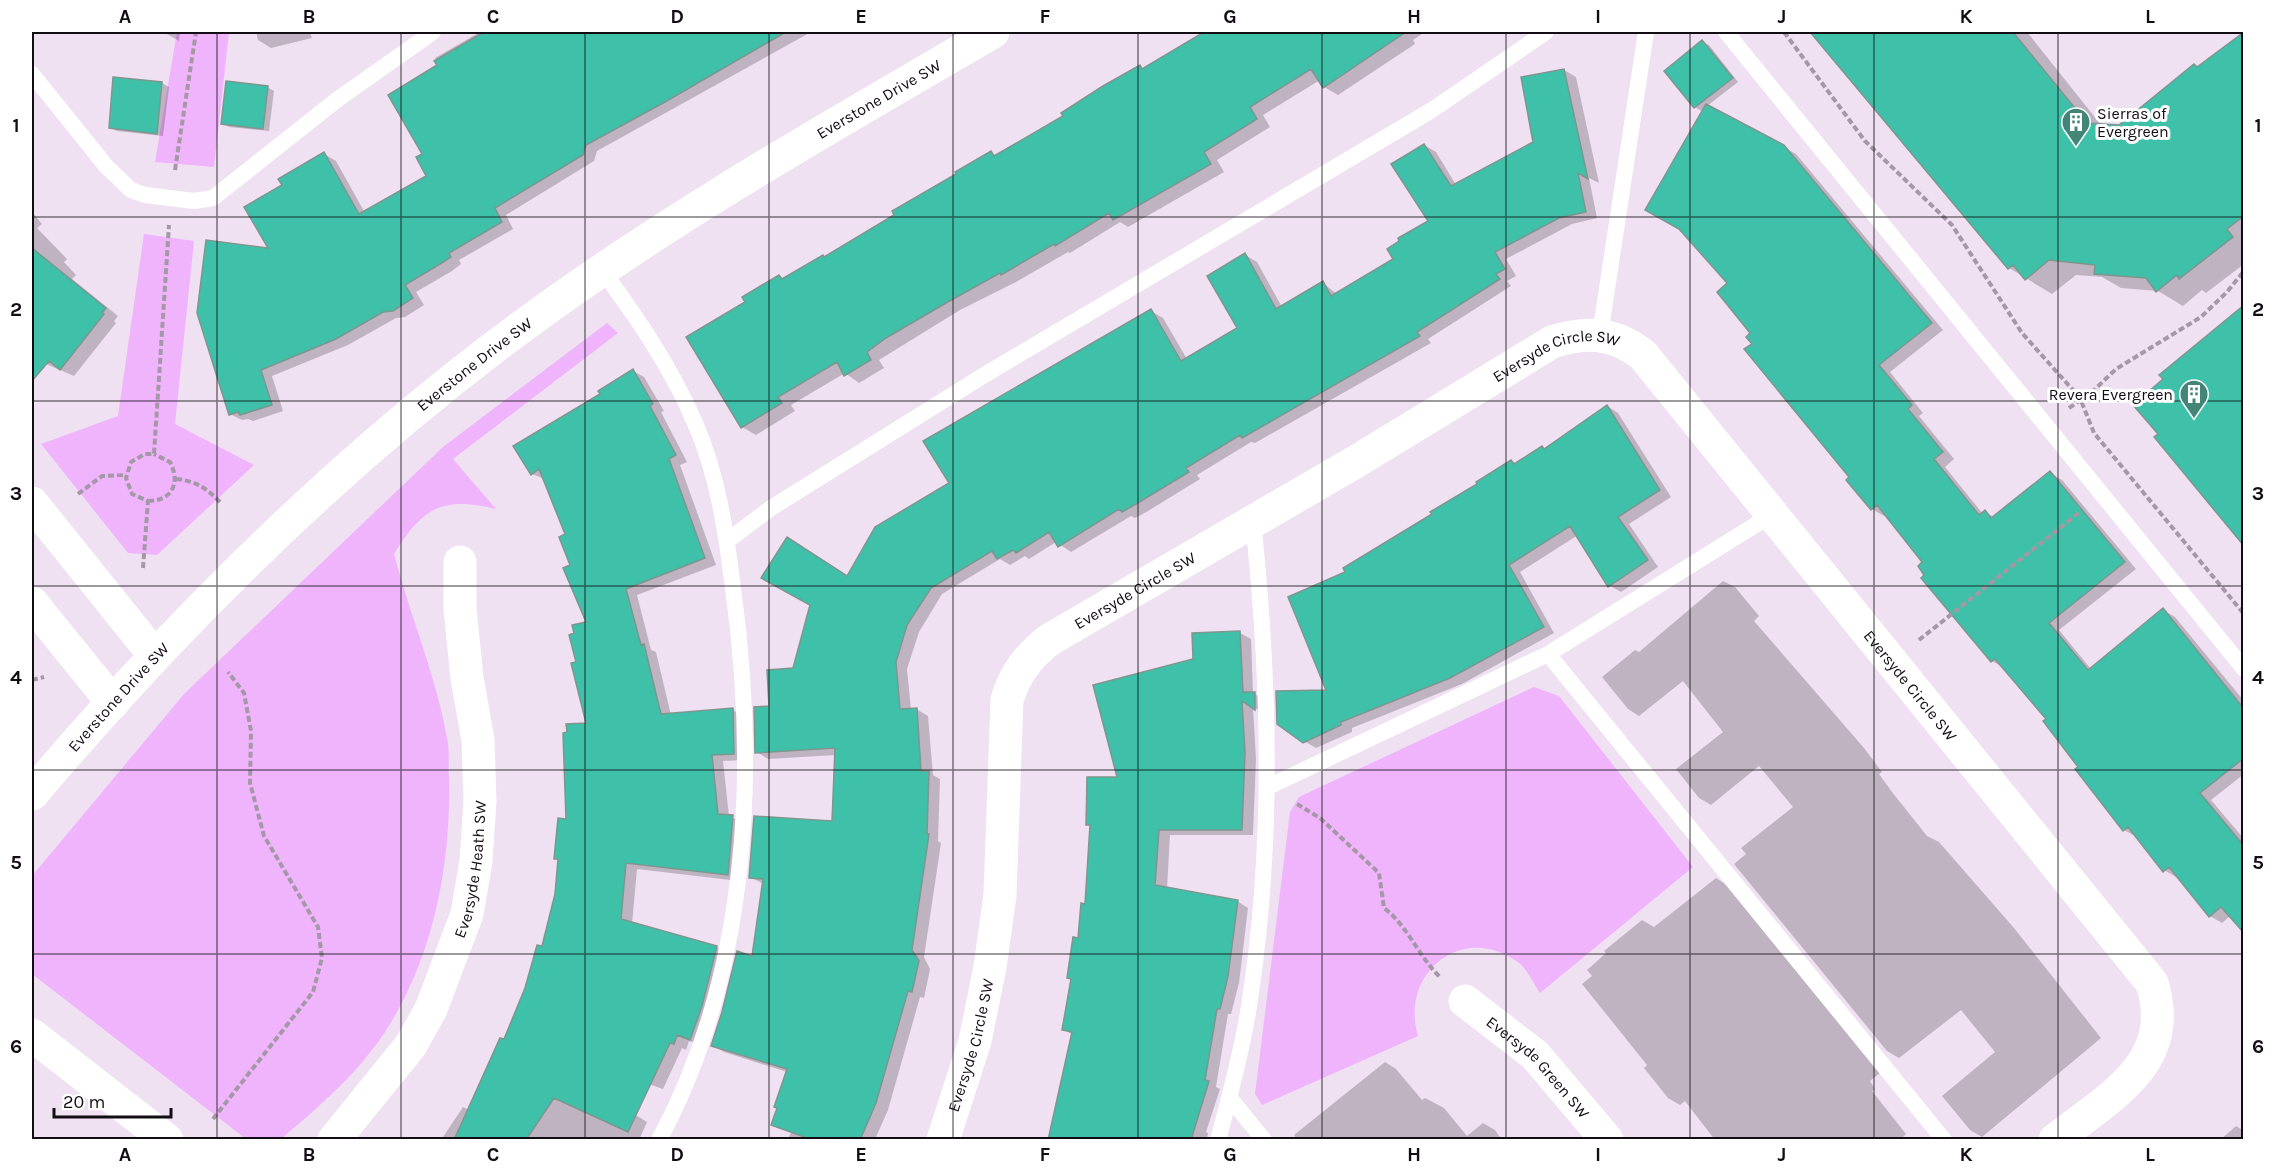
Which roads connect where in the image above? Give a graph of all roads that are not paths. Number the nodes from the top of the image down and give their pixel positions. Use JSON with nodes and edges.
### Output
{"nodes":[{"id":1,"x":433,"y":32,"type":"edge"},
{"id":2,"x":993,"y":32,"type":"edge"},
{"id":3,"x":1546,"y":32,"type":"edge"},
{"id":4,"x":1646,"y":32,"type":"edge"},
{"id":5,"x":1726,"y":32,"type":"edge"},
{"id":6,"x":32,"y":74,"type":"edge"},
{"id":7,"x":602,"y":270,"type":"junction"},
{"id":8,"x":1600,"y":335,"type":"junction"},
{"id":9,"x":32,"y":503,"type":"edge"},
{"id":10,"x":1773,"y":514,"type":"junction"},
{"id":11,"x":1253,"y":521,"type":"junction"},
{"id":12,"x":727,"y":541,"type":"junction"},
{"id":13,"x":460,"y":562,"type":"dead end"},
{"id":14,"x":32,"y":603,"type":"edge"},
{"id":15,"x":1548,"y":654,"type":"junction"},
{"id":16,"x":156,"y":656,"type":"junction"},
{"id":17,"x":2244,"y":669,"type":"edge"},
{"id":18,"x":113,"y":703,"type":"junction"},
{"id":19,"x":1268,"y":787,"type":"junction"},
{"id":20,"x":32,"y":794,"type":"edge"},
{"id":21,"x":1465,"y":1001,"type":"road end"},
{"id":22,"x":32,"y":1035,"type":"edge"},
{"id":23,"x":1229,"y":1097,"type":"junction"},
{"id":24,"x":148,"y":1134,"type":"edge"},
{"id":25,"x":334,"y":1140,"type":"edge"},
{"id":26,"x":658,"y":1140,"type":"edge"},
{"id":27,"x":943,"y":1140,"type":"edge"},
{"id":28,"x":1218,"y":1140,"type":"edge"},
{"id":29,"x":1264,"y":1140,"type":"edge"},
{"id":30,"x":1607,"y":1140,"type":"edge"},
{"id":31,"x":1944,"y":1140,"type":"edge"},
{"id":32,"x":2055,"y":1140,"type":"edge"}],
"edges":[{"from":1,"to":6,"type":"lane"},
{"from":2,"to":7,"type":"street","name":"Everstone Drive SW"},
{"from":3,"to":12,"type":"lane"},
{"from":4,"to":8,"type":"lane"},
{"from":5,"to":17,"type":"lane"},
{"from":7,"to":12,"type":"lane"},
{"from":7,"to":16,"type":"street","name":"Everstone Drive SW"},
{"from":8,"to":10,"type":"street","name":"Eversyde Circle SW"},
{"from":8,"to":11,"type":"street","name":"Eversyde Circle SW"},
{"from":9,"to":16,"type":"street"},
{"from":10,"to":15,"type":"lane"},
{"from":10,"to":32,"type":"street","name":"Eversyde Circle SW"},
{"from":11,"to":19,"type":"lane"},
{"from":11,"to":27,"type":"street","name":"Eversyde Circle SW"},
{"from":12,"to":26,"type":"lane"},
{"from":13,"to":25,"type":"street","name":"Eversyde Heath SW"},
{"from":14,"to":18,"type":"street"},
{"from":15,"to":19,"type":"lane"},
{"from":15,"to":31,"type":"lane"},
{"from":16,"to":18,"type":"street","name":"Everstone Drive SW"},
{"from":18,"to":20,"type":"street","name":"Everstone Drive SW"},
{"from":19,"to":23,"type":"lane"},
{"from":21,"to":30,"type":"street","name":"Eversyde Green SW"},
{"from":22,"to":24,"type":"street"},
{"from":23,"to":28,"type":"lane"},
{"from":23,"to":29,"type":"lane"}]}
